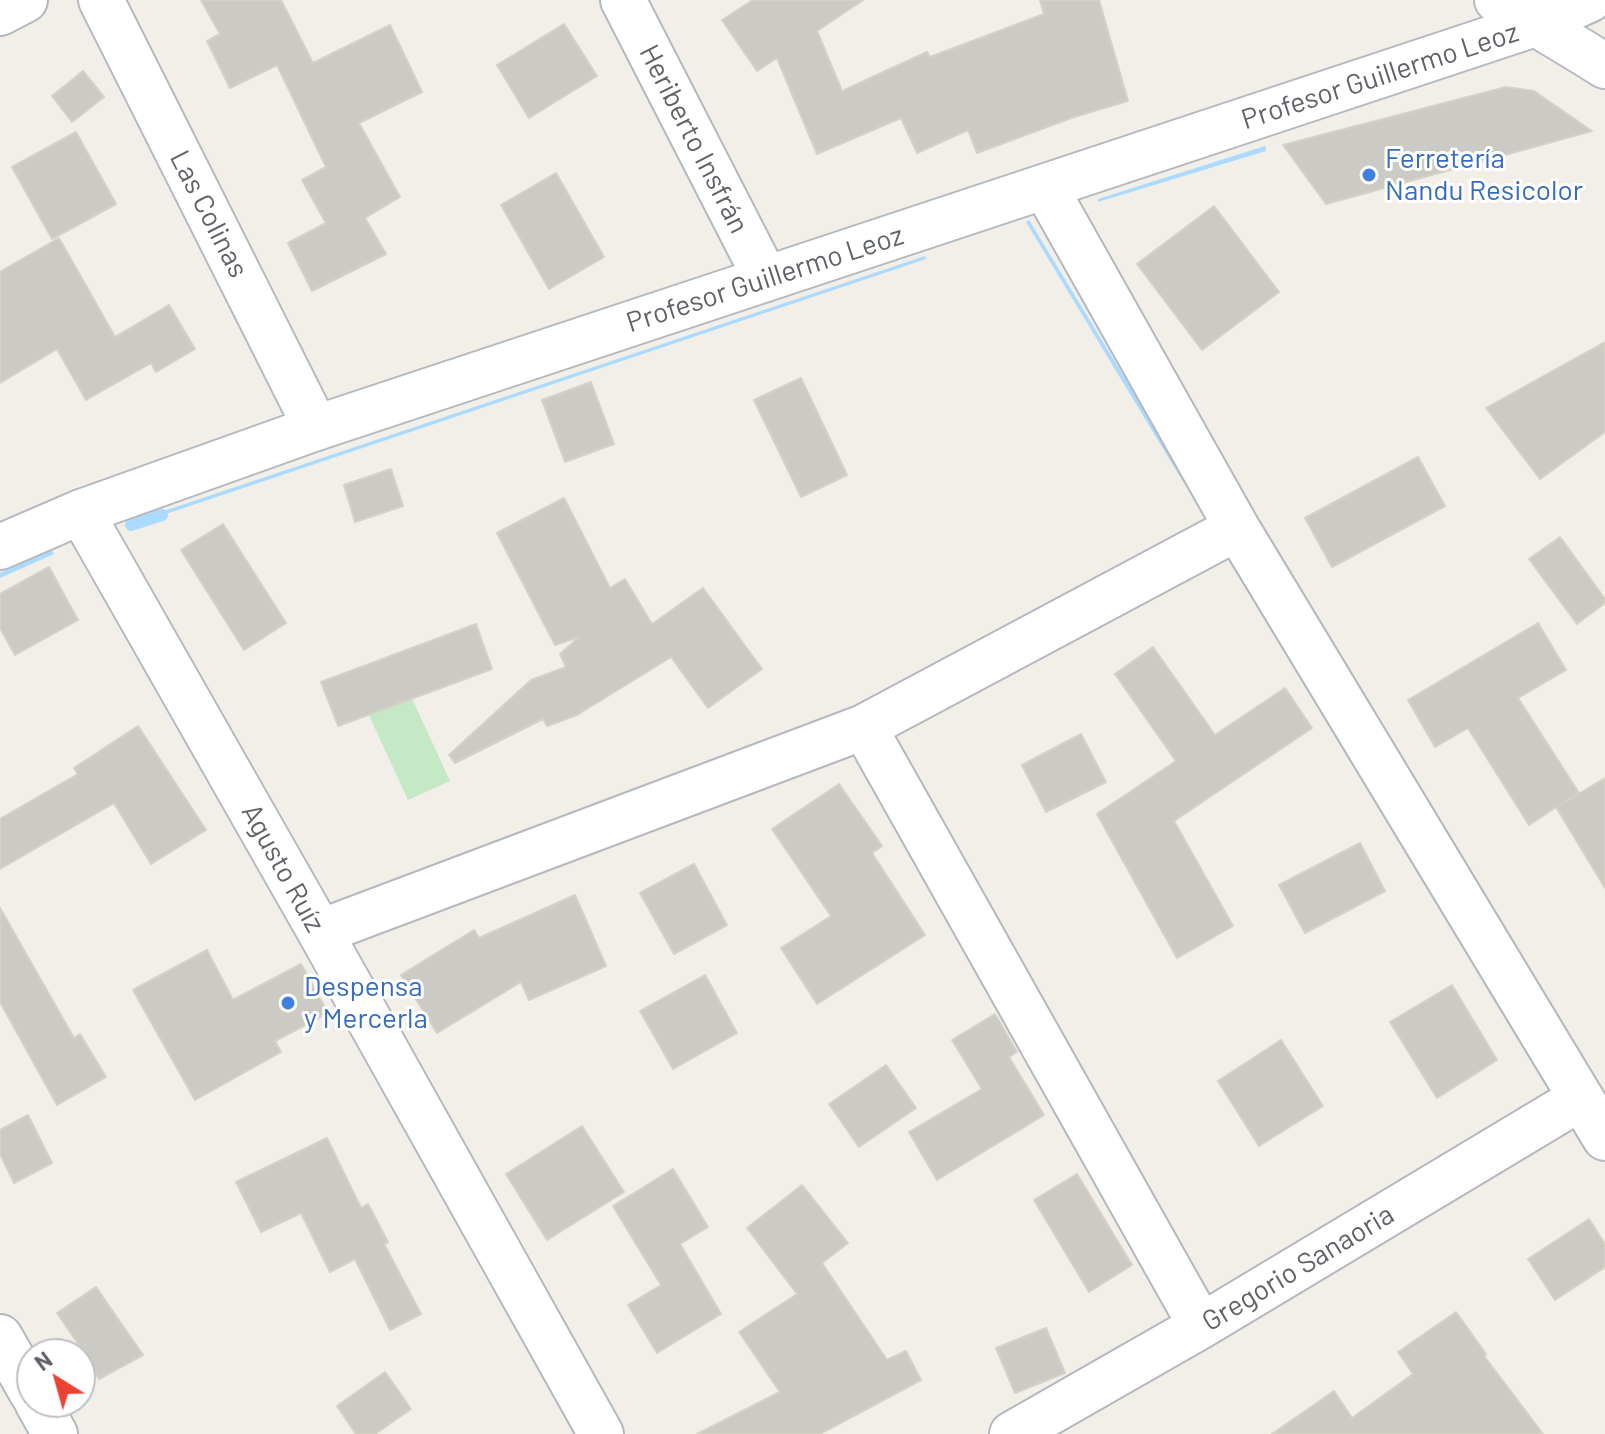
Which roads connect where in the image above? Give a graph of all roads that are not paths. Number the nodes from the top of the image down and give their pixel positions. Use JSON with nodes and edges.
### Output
{"nodes":[{"id":1,"x":25,"y":0,"type":"edge"},
{"id":2,"x":101,"y":0,"type":"edge"},
{"id":3,"x":623,"y":0,"type":"edge"},
{"id":4,"x":1497,"y":0,"type":"edge"},
{"id":5,"x":1589,"y":0,"type":"edge"},
{"id":6,"x":0,"y":13,"type":"edge"},
{"id":7,"x":1545,"y":29,"type":"junction"},
{"id":8,"x":1605,"y":66,"type":"edge"},
{"id":9,"x":1045,"y":187,"type":"junction"},
{"id":10,"x":766,"y":279,"type":"junction"},
{"id":11,"x":316,"y":428,"type":"junction"},
{"id":12,"x":81,"y":512,"type":"junction"},
{"id":13,"x":1237,"y":528,"type":"junction"},
{"id":14,"x":0,"y":547,"type":"edge"},
{"id":15,"x":864,"y":727,"type":"junction"},
{"id":16,"x":320,"y":932,"type":"junction"},
{"id":17,"x":1581,"y":1098,"type":"junction"},
{"id":18,"x":1605,"y":1138,"type":"edge"},
{"id":19,"x":1201,"y":1326,"type":"junction"},
{"id":20,"x":0,"y":1337,"type":"edge"},
{"id":21,"x":16,"y":1365,"type":"edge"},
{"id":22,"x":601,"y":1434,"type":"edge"},
{"id":23,"x":1012,"y":1434,"type":"edge"}],
"edges":[{"from":1,"to":6,"type":"street"},
{"from":2,"to":11,"type":"street","name":"Las Colinas"},
{"from":3,"to":10,"type":"street","name":"Heriberto Insfrán"},
{"from":4,"to":7,"type":"street"},
{"from":5,"to":7,"type":"street","name":"Profesor Guillermo Leoz"},
{"from":7,"to":8,"type":"street"},
{"from":7,"to":9,"type":"street","name":"Profesor Guillermo Leoz"},
{"from":9,"to":10,"type":"street","name":"Profesor Guillermo Leoz"},
{"from":9,"to":13,"type":"street"},
{"from":10,"to":11,"type":"street","name":"Profesor Guillermo Leoz"},
{"from":11,"to":12,"type":"street","name":"Profesor Guillermo Leoz"},
{"from":12,"to":14,"type":"street","name":"Profesor Guillermo Leoz"},
{"from":12,"to":16,"type":"street","name":"Agusto Ruíz"},
{"from":13,"to":15,"type":"street"},
{"from":13,"to":17,"type":"street"},
{"from":15,"to":16,"type":"street"},
{"from":15,"to":19,"type":"street"},
{"from":16,"to":22,"type":"street","name":"Agusto Ruíz"},
{"from":17,"to":18,"type":"street"},
{"from":17,"to":19,"type":"street","name":"Gregorio Sanaoria"},
{"from":19,"to":23,"type":"street","name":"Gregorio Sanaoria"},
{"from":20,"to":21,"type":"street"}]}
